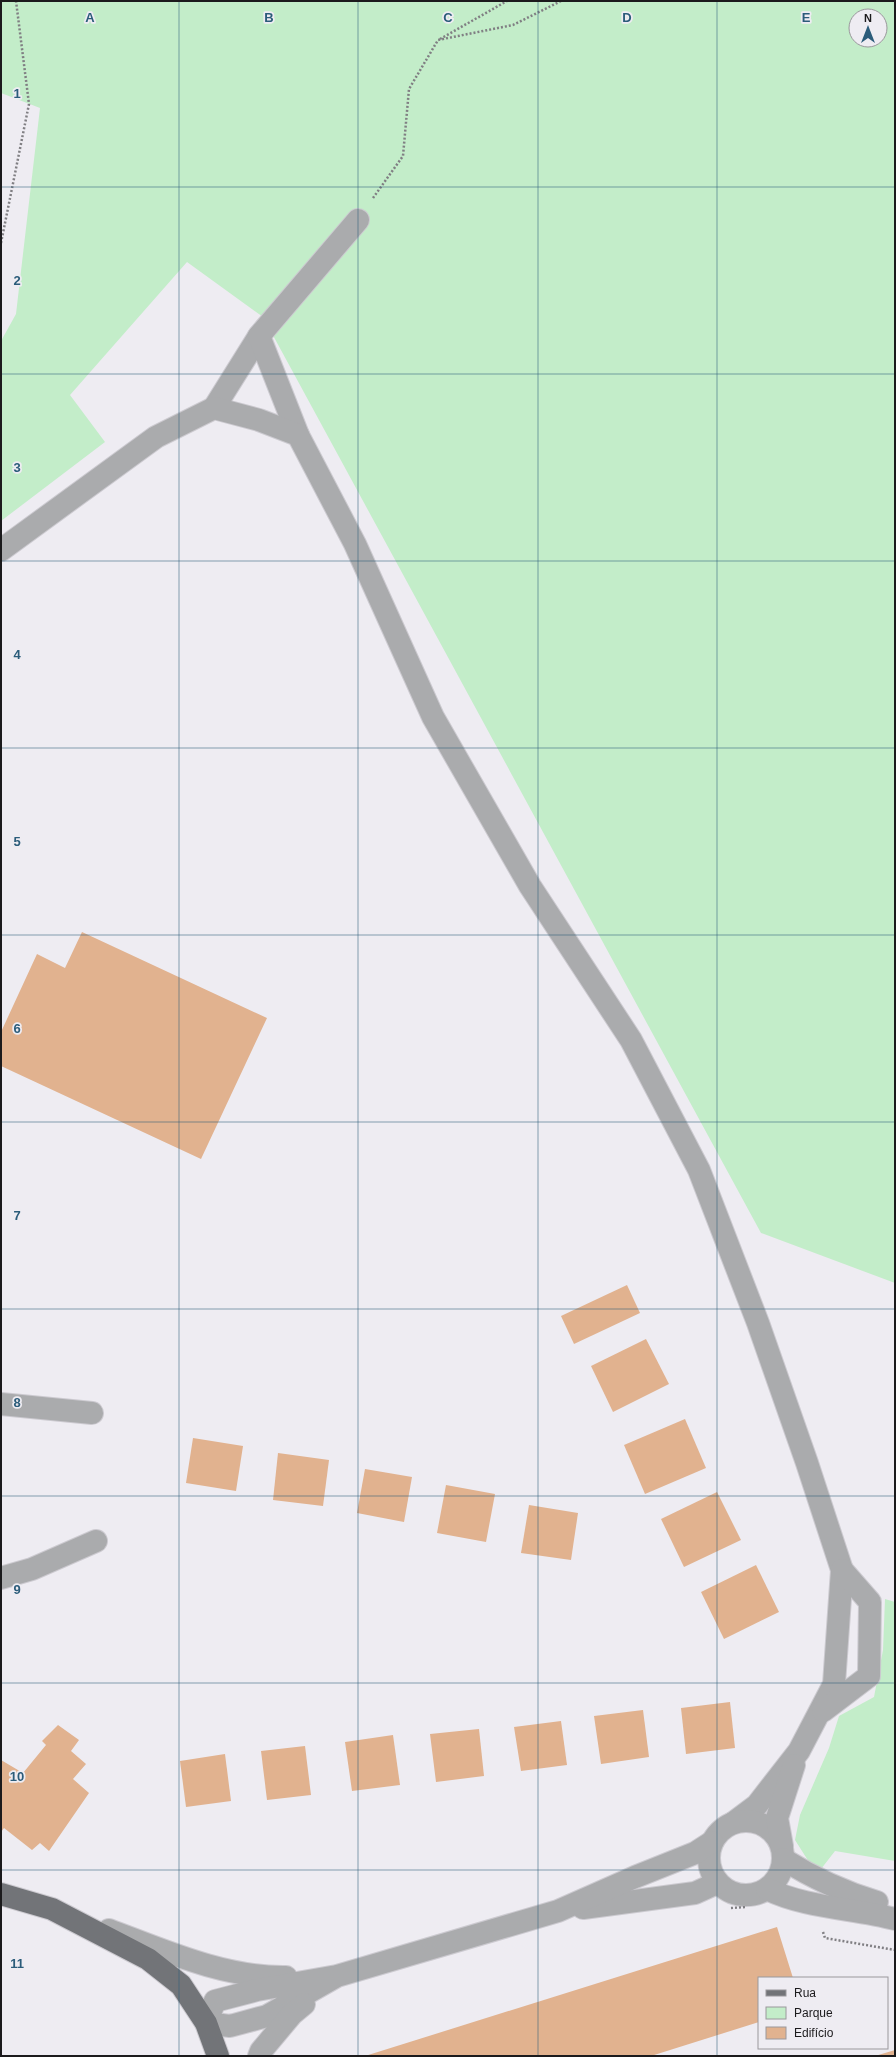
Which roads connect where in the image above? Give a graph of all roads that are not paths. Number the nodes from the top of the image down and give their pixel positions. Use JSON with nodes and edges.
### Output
{"nodes":[{"id":1,"x":358,"y":220,"type":"road end"},
{"id":2,"x":259,"y":336,"type":"junction"},
{"id":3,"x":214,"y":408,"type":"junction"},
{"id":4,"x":298,"y":435,"type":"junction"},
{"id":5,"x":1,"y":550,"type":"edge"},
{"id":6,"x":1,"y":1404,"type":"edge"},
{"id":7,"x":92,"y":1413,"type":"dead end"},
{"id":8,"x":96,"y":1541,"type":"dead end"},
{"id":9,"x":842,"y":1570,"type":"junction"},
{"id":10,"x":1,"y":1578,"type":"edge"},
{"id":11,"x":819,"y":1714,"type":"junction"},
{"id":12,"x":799,"y":1751,"type":"junction"},
{"id":13,"x":733,"y":1823,"type":"junction"},
{"id":14,"x":712,"y":1842,"type":"junction"},
{"id":15,"x":783,"y":1854,"type":"junction"},
{"id":16,"x":717,"y":1883,"type":"junction"},
{"id":17,"x":767,"y":1889,"type":"junction"},
{"id":18,"x":1,"y":1894,"type":"edge"},
{"id":19,"x":895,"y":1907,"type":"edge"},
{"id":20,"x":52,"y":1909,"type":"junction"},
{"id":21,"x":558,"y":1911,"type":"junction"},
{"id":22,"x":895,"y":1919,"type":"edge"},
{"id":23,"x":337,"y":1976,"type":"junction"},
{"id":24,"x":206,"y":2023,"type":"junction"},
{"id":25,"x":218,"y":2056,"type":"edge"},
{"id":26,"x":259,"y":2056,"type":"edge"}],
"edges":[{"from":1,"to":2,"type":"street"},
{"from":2,"to":3,"type":"street"},
{"from":2,"to":4,"type":"street"},
{"from":3,"to":4,"type":"street"},
{"from":3,"to":5,"type":"street"},
{"from":4,"to":9,"type":"street"},
{"from":6,"to":7,"type":"street"},
{"from":8,"to":10,"type":"street"},
{"from":9,"to":11,"type":"street"},
{"from":9,"to":11,"type":"street"},
{"from":11,"to":12,"type":"street"},
{"from":12,"to":13,"type":"street"},
{"from":12,"to":15,"type":"street"},
{"from":13,"to":14,"type":"street"},
{"from":13,"to":15,"type":"street"},
{"from":14,"to":16,"type":"street"},
{"from":14,"to":21,"type":"street"},
{"from":15,"to":17,"type":"street"},
{"from":15,"to":19,"type":"street"},
{"from":16,"to":17,"type":"street"},
{"from":16,"to":21,"type":"street"},
{"from":17,"to":22,"type":"street"},
{"from":18,"to":20,"type":"main road"},
{"from":20,"to":23,"type":"street"},
{"from":20,"to":24,"type":"main road"},
{"from":21,"to":23,"type":"street"},
{"from":23,"to":24,"type":"street"},
{"from":23,"to":26,"type":"street"},
{"from":24,"to":25,"type":"main road"}]}
